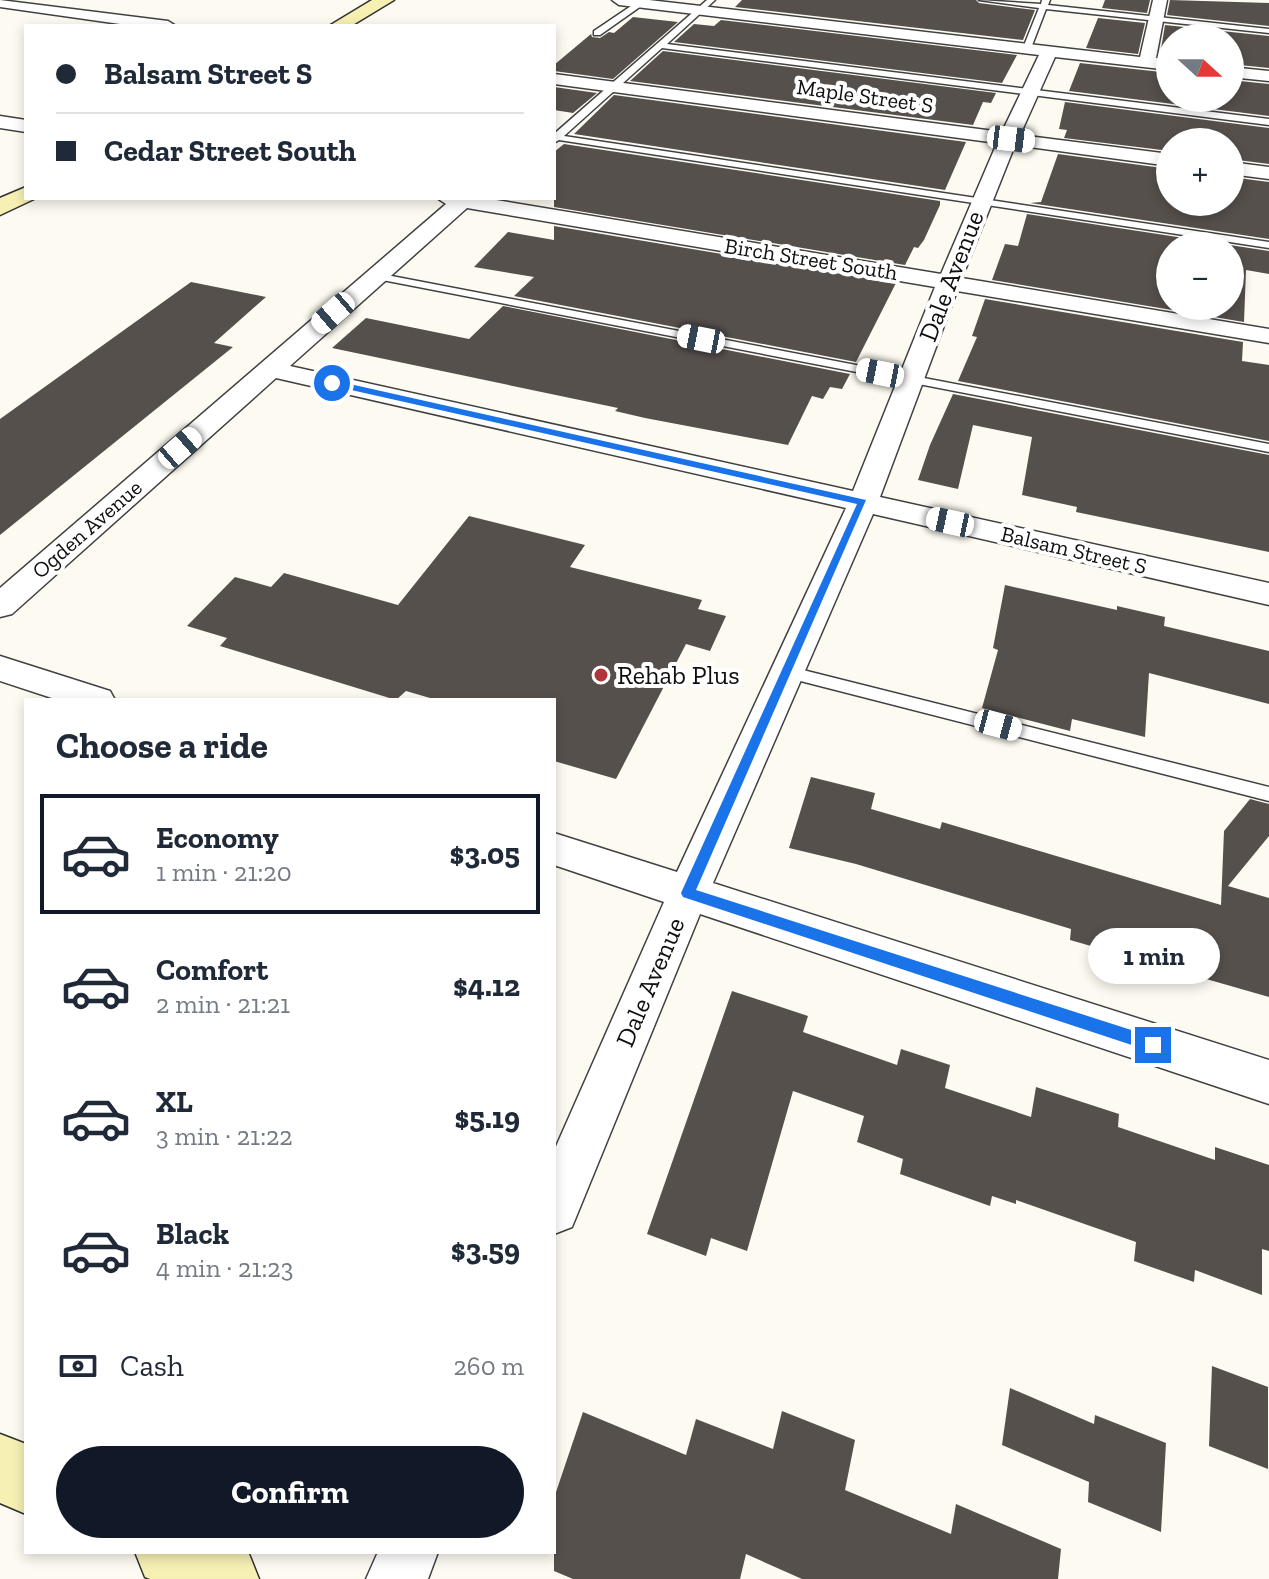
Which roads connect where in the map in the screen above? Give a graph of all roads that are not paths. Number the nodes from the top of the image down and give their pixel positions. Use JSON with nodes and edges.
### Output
{"nodes":[{"id":1,"x":385,"y":0,"type":"edge"},
{"id":2,"x":983,"y":0,"type":"edge"},
{"id":3,"x":1160,"y":0,"type":"edge"},
{"id":4,"x":620,"y":1,"type":"edge"},
{"id":5,"x":0,"y":3,"type":"edge"},
{"id":6,"x":1044,"y":3,"type":"edge"},
{"id":7,"x":640,"y":4,"type":"junction"},
{"id":8,"x":705,"y":5,"type":"edge"},
{"id":9,"x":1155,"y":19,"type":"junction"},
{"id":10,"x":153,"y":24,"type":"edge"},
{"id":11,"x":342,"y":24,"type":"edge"},
{"id":12,"x":1269,"y":31,"type":"edge"},
{"id":13,"x":597,"y":33,"type":"dead end"},
{"id":14,"x":660,"y":45,"type":"junction"},
{"id":15,"x":1027,"y":48,"type":"junction"},
{"id":16,"x":1049,"y":51,"type":"junction"},
{"id":17,"x":1147,"y":63,"type":"junction"},
{"id":18,"x":1156,"y":64,"type":"edge"},
{"id":19,"x":1244,"y":73,"type":"edge"},
{"id":20,"x":1269,"y":76,"type":"edge"},
{"id":21,"x":556,"y":79,"type":"edge"},
{"id":22,"x":616,"y":87,"type":"junction"},
{"id":23,"x":1030,"y":92,"type":"junction"},
{"id":24,"x":0,"y":122,"type":"edge"},
{"id":25,"x":1269,"y":122,"type":"edge"},
{"id":26,"x":24,"y":126,"type":"edge"},
{"id":27,"x":556,"y":137,"type":"edge"},
{"id":28,"x":556,"y":138,"type":"edge"},
{"id":29,"x":1011,"y":139,"type":"junction"},
{"id":30,"x":1156,"y":158,"type":"edge"},
{"id":31,"x":1244,"y":170,"type":"edge"},
{"id":32,"x":1269,"y":173,"type":"edge"},
{"id":33,"x":24,"y":195,"type":"edge"},
{"id":34,"x":469,"y":200,"type":"edge"},
{"id":35,"x":980,"y":202,"type":"junction"},
{"id":36,"x":0,"y":208,"type":"edge"},
{"id":37,"x":1269,"y":245,"type":"edge"},
{"id":38,"x":376,"y":276,"type":"junction"},
{"id":39,"x":948,"y":282,"type":"junction"},
{"id":40,"x":1269,"y":336,"type":"edge"},
{"id":41,"x":270,"y":369,"type":"junction"},
{"id":42,"x":910,"y":379,"type":"junction"},
{"id":43,"x":1269,"y":448,"type":"edge"},
{"id":44,"x":863,"y":503,"type":"junction"},
{"id":45,"x":1269,"y":594,"type":"edge"},
{"id":46,"x":0,"y":606,"type":"edge"},
{"id":47,"x":0,"y":668,"type":"edge"},
{"id":48,"x":787,"y":672,"type":"junction"},
{"id":49,"x":91,"y":698,"type":"edge"},
{"id":50,"x":1269,"y":794,"type":"edge"},
{"id":51,"x":556,"y":850,"type":"edge"},
{"id":52,"x":688,"y":893,"type":"junction"},
{"id":53,"x":1269,"y":1082,"type":"edge"},
{"id":54,"x":556,"y":1204,"type":"edge"},
{"id":55,"x":0,"y":1467,"type":"edge"},
{"id":56,"x":24,"y":1479,"type":"edge"},
{"id":57,"x":174,"y":1554,"type":"edge"},
{"id":58,"x":407,"y":1554,"type":"edge"},
{"id":59,"x":224,"y":1579,"type":"edge"},
{"id":60,"x":397,"y":1579,"type":"edge"}],
"edges":[{"from":1,"to":11,"type":"street"},
{"from":2,"to":6,"type":"lane"},
{"from":3,"to":9,"type":"street"},
{"from":4,"to":7,"type":"street"},
{"from":5,"to":10,"type":"street"},
{"from":6,"to":9,"type":"lane"},
{"from":6,"to":15,"type":"lane"},
{"from":7,"to":8,"type":"street"},
{"from":7,"to":13,"type":"lane"},
{"from":8,"to":14,"type":"lane"},
{"from":8,"to":15,"type":"street"},
{"from":9,"to":12,"type":"lane"},
{"from":9,"to":17,"type":"street"},
{"from":14,"to":22,"type":"lane"},
{"from":14,"to":23,"type":"lane"},
{"from":15,"to":16,"type":"street"},
{"from":16,"to":17,"type":"street"},
{"from":16,"to":23,"type":"street","name":"Dale Avenue"},
{"from":17,"to":18,"type":"street"},
{"from":19,"to":20,"type":"street"},
{"from":21,"to":22,"type":"street","name":"Maple Street S"},
{"from":22,"to":27,"type":"lane"},
{"from":22,"to":29,"type":"street","name":"Maple Street S"},
{"from":23,"to":25,"type":"lane"},
{"from":23,"to":29,"type":"street","name":"Dale Avenue"},
{"from":24,"to":26,"type":"street"},
{"from":28,"to":35,"type":"lane"},
{"from":29,"to":30,"type":"street","name":"Maple Street S"},
{"from":29,"to":35,"type":"street","name":"Dale Avenue"},
{"from":31,"to":32,"type":"street"},
{"from":33,"to":36,"type":"street"},
{"from":34,"to":38,"type":"street","name":"Ogden Avenue"},
{"from":34,"to":39,"type":"street","name":"Birch Street South"},
{"from":35,"to":37,"type":"lane"},
{"from":35,"to":39,"type":"street","name":"Dale Avenue"},
{"from":38,"to":41,"type":"street","name":"Ogden Avenue"},
{"from":38,"to":42,"type":"lane"},
{"from":39,"to":40,"type":"street","name":"Birch Street South"},
{"from":39,"to":42,"type":"street","name":"Dale Avenue"},
{"from":41,"to":44,"type":"street","name":"Balsam Street S"},
{"from":41,"to":46,"type":"street","name":"Ogden Avenue"},
{"from":42,"to":43,"type":"lane"},
{"from":42,"to":44,"type":"street","name":"Dale Avenue"},
{"from":44,"to":45,"type":"street","name":"Balsam Street S"},
{"from":44,"to":48,"type":"street","name":"Dale Avenue"},
{"from":47,"to":49,"type":"street"},
{"from":48,"to":50,"type":"lane"},
{"from":48,"to":52,"type":"street","name":"Dale Avenue"},
{"from":51,"to":52,"type":"street"},
{"from":52,"to":53,"type":"street"},
{"from":52,"to":54,"type":"street","name":"Dale Avenue"},
{"from":55,"to":56,"type":"street"},
{"from":57,"to":59,"type":"street"},
{"from":58,"to":60,"type":"street"}]}
